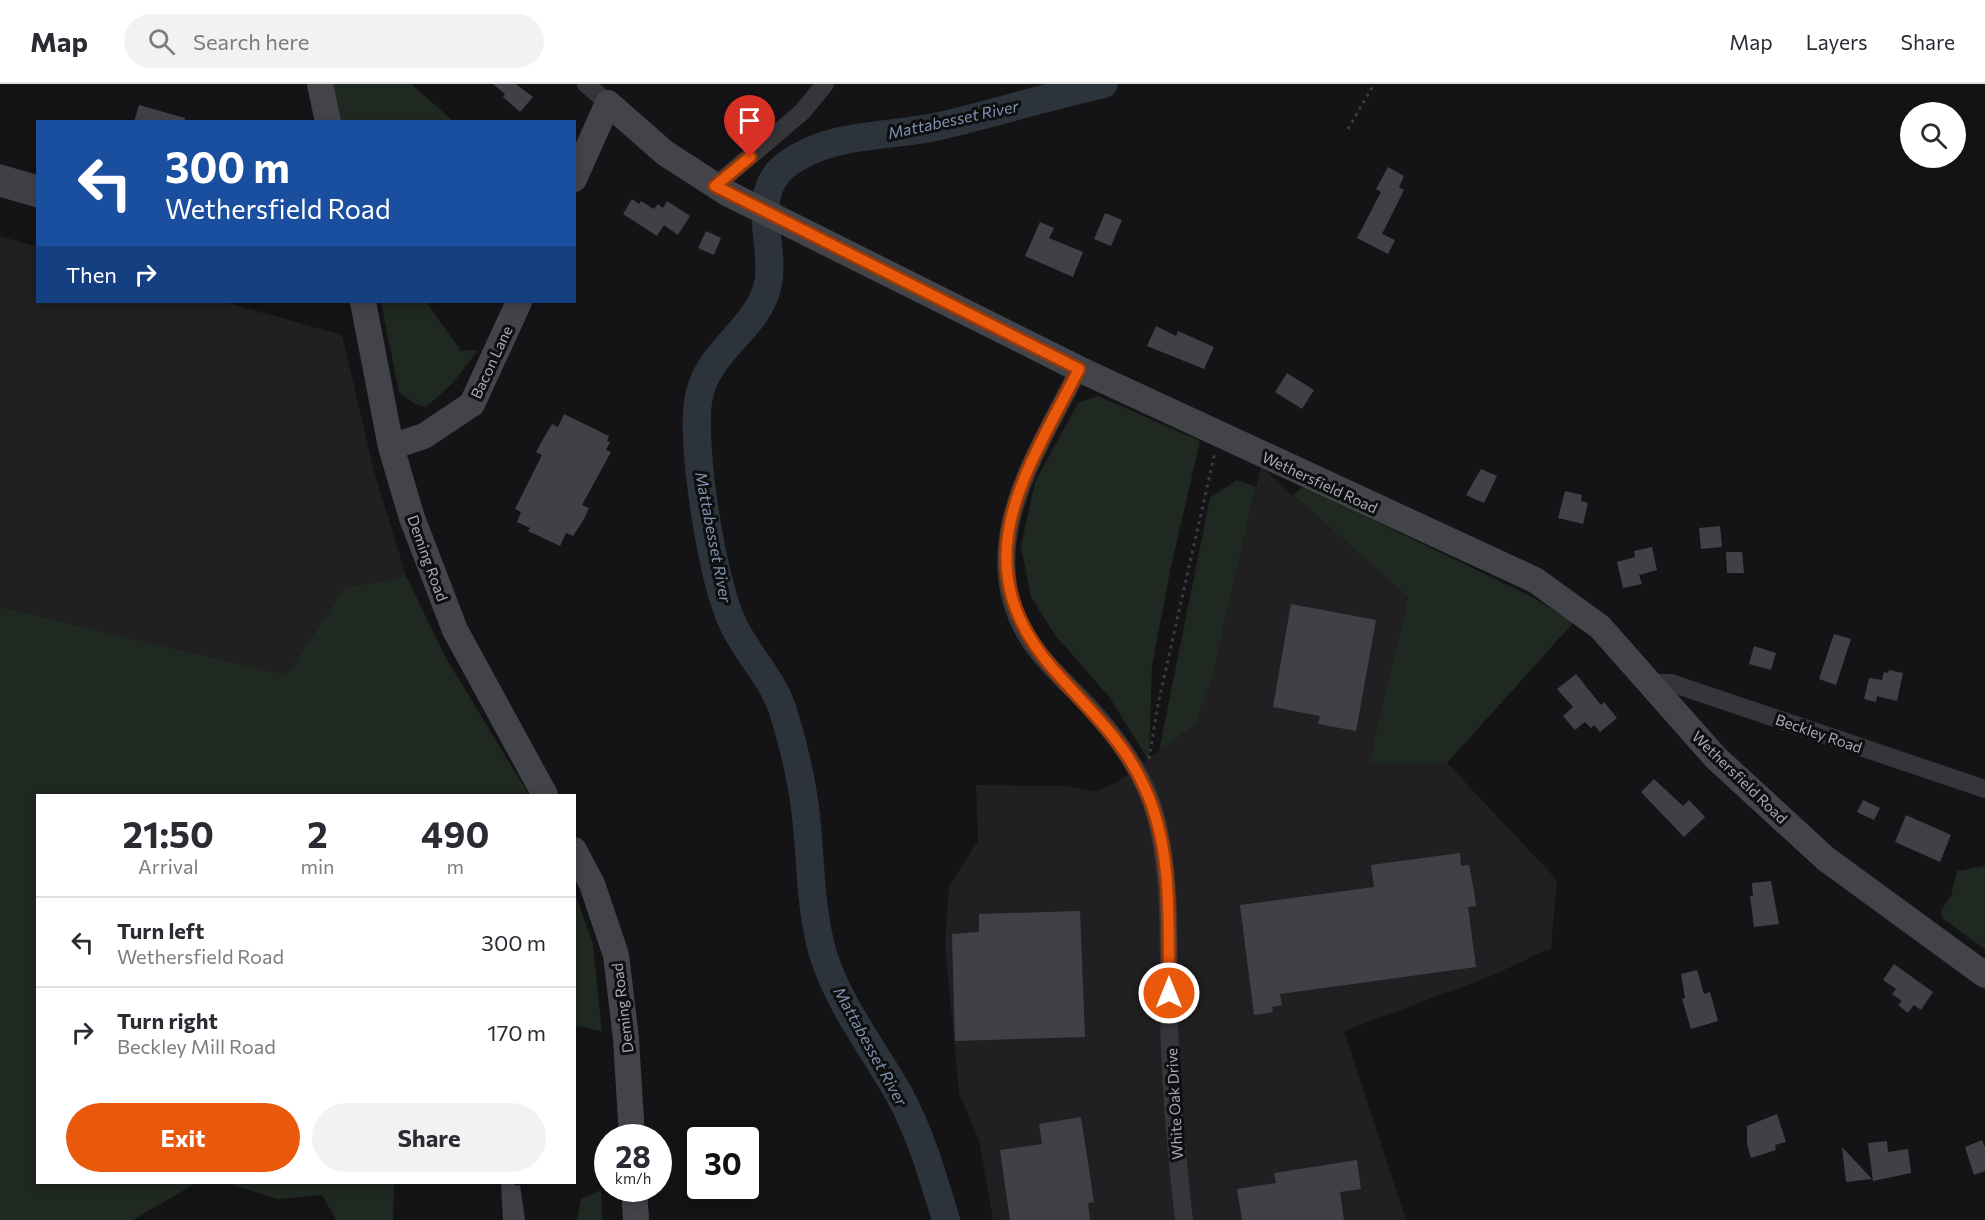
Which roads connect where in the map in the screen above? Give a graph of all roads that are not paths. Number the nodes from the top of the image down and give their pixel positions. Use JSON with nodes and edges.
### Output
{"nodes":[{"id":1,"x":320,"y":84,"type":"edge"},
{"id":2,"x":586,"y":84,"type":"edge"},
{"id":3,"x":825,"y":84,"type":"edge"},
{"id":4,"x":608,"y":104,"type":"junction"},
{"id":5,"x":328,"y":120,"type":"edge"},
{"id":6,"x":576,"y":175,"type":"edge"},
{"id":7,"x":715,"y":186,"type":"junction"},
{"id":8,"x":363,"y":303,"type":"edge"},
{"id":9,"x":519,"y":303,"type":"edge"},
{"id":10,"x":1079,"y":369,"type":"junction"},
{"id":11,"x":391,"y":447,"type":"junction"},
{"id":12,"x":1652,"y":683,"type":"junction"},
{"id":13,"x":1985,"y":789,"type":"edge"},
{"id":14,"x":543,"y":794,"type":"edge"},
{"id":15,"x":576,"y":854,"type":"edge"},
{"id":16,"x":1985,"y":975,"type":"edge"},
{"id":17,"x":631,"y":1124,"type":"edge"},
{"id":18,"x":635,"y":1202,"type":"edge"},
{"id":19,"x":636,"y":1220,"type":"edge"},
{"id":20,"x":1184,"y":1220,"type":"edge"}],
"edges":[{"from":1,"to":5,"type":"street"},
{"from":2,"to":4,"type":"street","name":"Wethersfield Road"},
{"from":3,"to":7,"type":"street"},
{"from":4,"to":6,"type":"street"},
{"from":4,"to":7,"type":"street","name":"Wethersfield Road"},
{"from":7,"to":10,"type":"street","name":"Wethersfield Road"},
{"from":8,"to":11,"type":"street","name":"Deming Road"},
{"from":9,"to":11,"type":"street","name":"Bacon Lane"},
{"from":10,"to":12,"type":"street","name":"Wethersfield Road"},
{"from":10,"to":20,"type":"street","name":"White Oak Drive"},
{"from":11,"to":14,"type":"street","name":"Deming Road"},
{"from":12,"to":13,"type":"street","name":"Beckley Road"},
{"from":12,"to":16,"type":"street","name":"Wethersfield Road"},
{"from":15,"to":17,"type":"street","name":"Deming Road"},
{"from":18,"to":19,"type":"street"}]}
